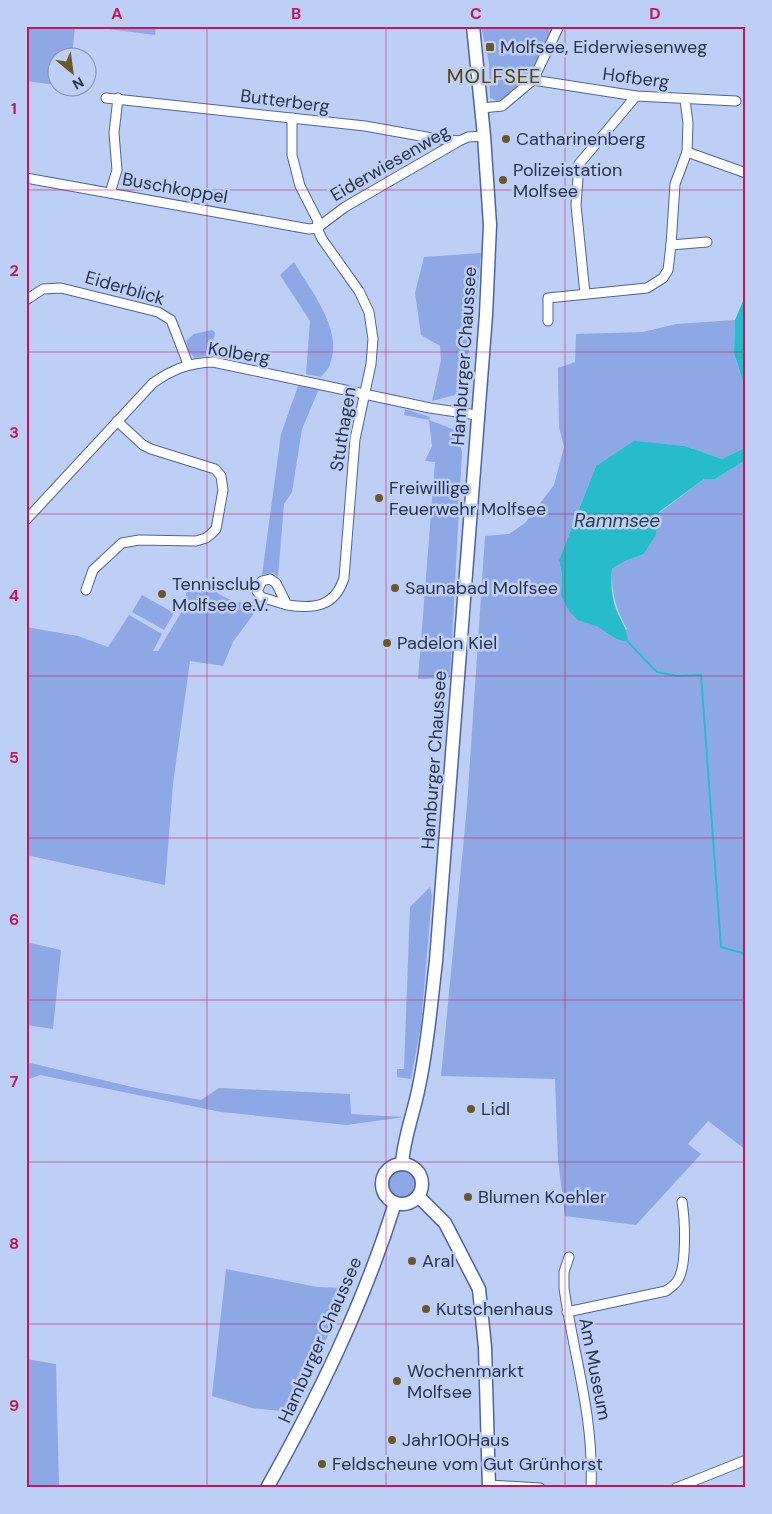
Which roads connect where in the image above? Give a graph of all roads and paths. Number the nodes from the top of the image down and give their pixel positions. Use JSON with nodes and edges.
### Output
{"nodes":[{"id":1,"x":473,"y":26,"type":"edge"},
{"id":2,"x":559,"y":26,"type":"edge"},
{"id":3,"x":533,"y":80,"type":"junction"},
{"id":4,"x":636,"y":96,"type":"junction"},
{"id":5,"x":106,"y":98,"type":"dead end"},
{"id":6,"x":118,"y":98,"type":"junction"},
{"id":7,"x":685,"y":100,"type":"junction"},
{"id":8,"x":736,"y":102,"type":"dead end"},
{"id":9,"x":482,"y":108,"type":"junction"},
{"id":10,"x":292,"y":118,"type":"junction"},
{"id":11,"x":484,"y":136,"type":"junction"},
{"id":12,"x":459,"y":141,"type":"junction"},
{"id":13,"x":687,"y":152,"type":"junction"},
{"id":14,"x":746,"y":173,"type":"edge"},
{"id":15,"x":26,"y":178,"type":"edge"},
{"id":16,"x":110,"y":193,"type":"junction"},
{"id":17,"x":317,"y":228,"type":"junction"},
{"id":18,"x":707,"y":242,"type":"dead end"},
{"id":19,"x":671,"y":245,"type":"junction"},
{"id":20,"x":585,"y":294,"type":"junction"},
{"id":21,"x":26,"y":300,"type":"edge"},
{"id":22,"x":548,"y":321,"type":"dead end"},
{"id":23,"x":188,"y":364,"type":"junction"},
{"id":24,"x":364,"y":395,"type":"junction"},
{"id":25,"x":477,"y":415,"type":"junction"},
{"id":26,"x":117,"y":421,"type":"junction"},
{"id":27,"x":26,"y":520,"type":"edge"},
{"id":28,"x":86,"y":590,"type":"dead end"},
{"id":29,"x":287,"y":605,"type":"dead end"},
{"id":30,"x":402,"y":1164,"type":"junction"},
{"id":31,"x":418,"y":1196,"type":"junction"},
{"id":32,"x":682,"y":1202,"type":"dead end"},
{"id":33,"x":395,"y":1203,"type":"junction"},
{"id":34,"x":569,"y":1257,"type":"dead end"},
{"id":35,"x":567,"y":1312,"type":"junction"},
{"id":36,"x":746,"y":1460,"type":"edge"},
{"id":37,"x":489,"y":1487,"type":"edge"},
{"id":38,"x":267,"y":1488,"type":"edge"},
{"id":39,"x":540,"y":1488,"type":"edge"},
{"id":40,"x":591,"y":1488,"type":"edge"},
{"id":41,"x":676,"y":1488,"type":"edge"}],
"edges":[{"from":1,"to":9,"type":"main road","name":"Hamburger Chaussee"},
{"from":2,"to":3,"type":"street"},
{"from":3,"to":4,"type":"street","name":"Hofberg"},
{"from":3,"to":9,"type":"street"},
{"from":4,"to":7,"type":"street","name":"Hofberg"},
{"from":4,"to":20,"type":"street"},
{"from":5,"to":6,"type":"street","name":"Butterberg"},
{"from":6,"to":10,"type":"street","name":"Butterberg"},
{"from":6,"to":16,"type":"street"},
{"from":7,"to":8,"type":"street","name":"Hofberg"},
{"from":7,"to":13,"type":"street"},
{"from":9,"to":11,"type":"main road","name":"Hamburger Chaussee"},
{"from":10,"to":12,"type":"street","name":"Butterberg"},
{"from":10,"to":17,"type":"street","name":"Stuthagen"},
{"from":11,"to":12,"type":"street","name":"Eiderwiesenweg"},
{"from":11,"to":25,"type":"main road","name":"Hamburger Chaussee"},
{"from":12,"to":17,"type":"street","name":"Eiderwiesenweg"},
{"from":13,"to":14,"type":"street"},
{"from":13,"to":19,"type":"street"},
{"from":15,"to":16,"type":"street","name":"Buschkoppel"},
{"from":16,"to":17,"type":"street","name":"Buschkoppel"},
{"from":17,"to":24,"type":"street","name":"Stuthagen"},
{"from":18,"to":19,"type":"street"},
{"from":19,"to":20,"type":"street"},
{"from":20,"to":22,"type":"street"},
{"from":21,"to":23,"type":"street","name":"Eiderblick"},
{"from":23,"to":24,"type":"street","name":"Kolberg"},
{"from":23,"to":26,"type":"street","name":"Kolberg"},
{"from":24,"to":25,"type":"street","name":"Kolberg"},
{"from":24,"to":29,"type":"street","name":"Stuthagen"},
{"from":25,"to":30,"type":"main road","name":"Hamburger Chaussee"},
{"from":26,"to":27,"type":"street","name":"Kolberg"},
{"from":26,"to":28,"type":"street"},
{"from":30,"to":31,"type":"main road"},
{"from":30,"to":33,"type":"main road"},
{"from":31,"to":33,"type":"main road"},
{"from":31,"to":37,"type":"main road"},
{"from":32,"to":35,"type":"street"},
{"from":33,"to":38,"type":"main road","name":"Hamburger Chaussee"},
{"from":34,"to":35,"type":"street","name":"Am Museum"},
{"from":35,"to":40,"type":"street","name":"Am Museum"},
{"from":36,"to":41,"type":"street"},
{"from":37,"to":39,"type":"street"}]}
